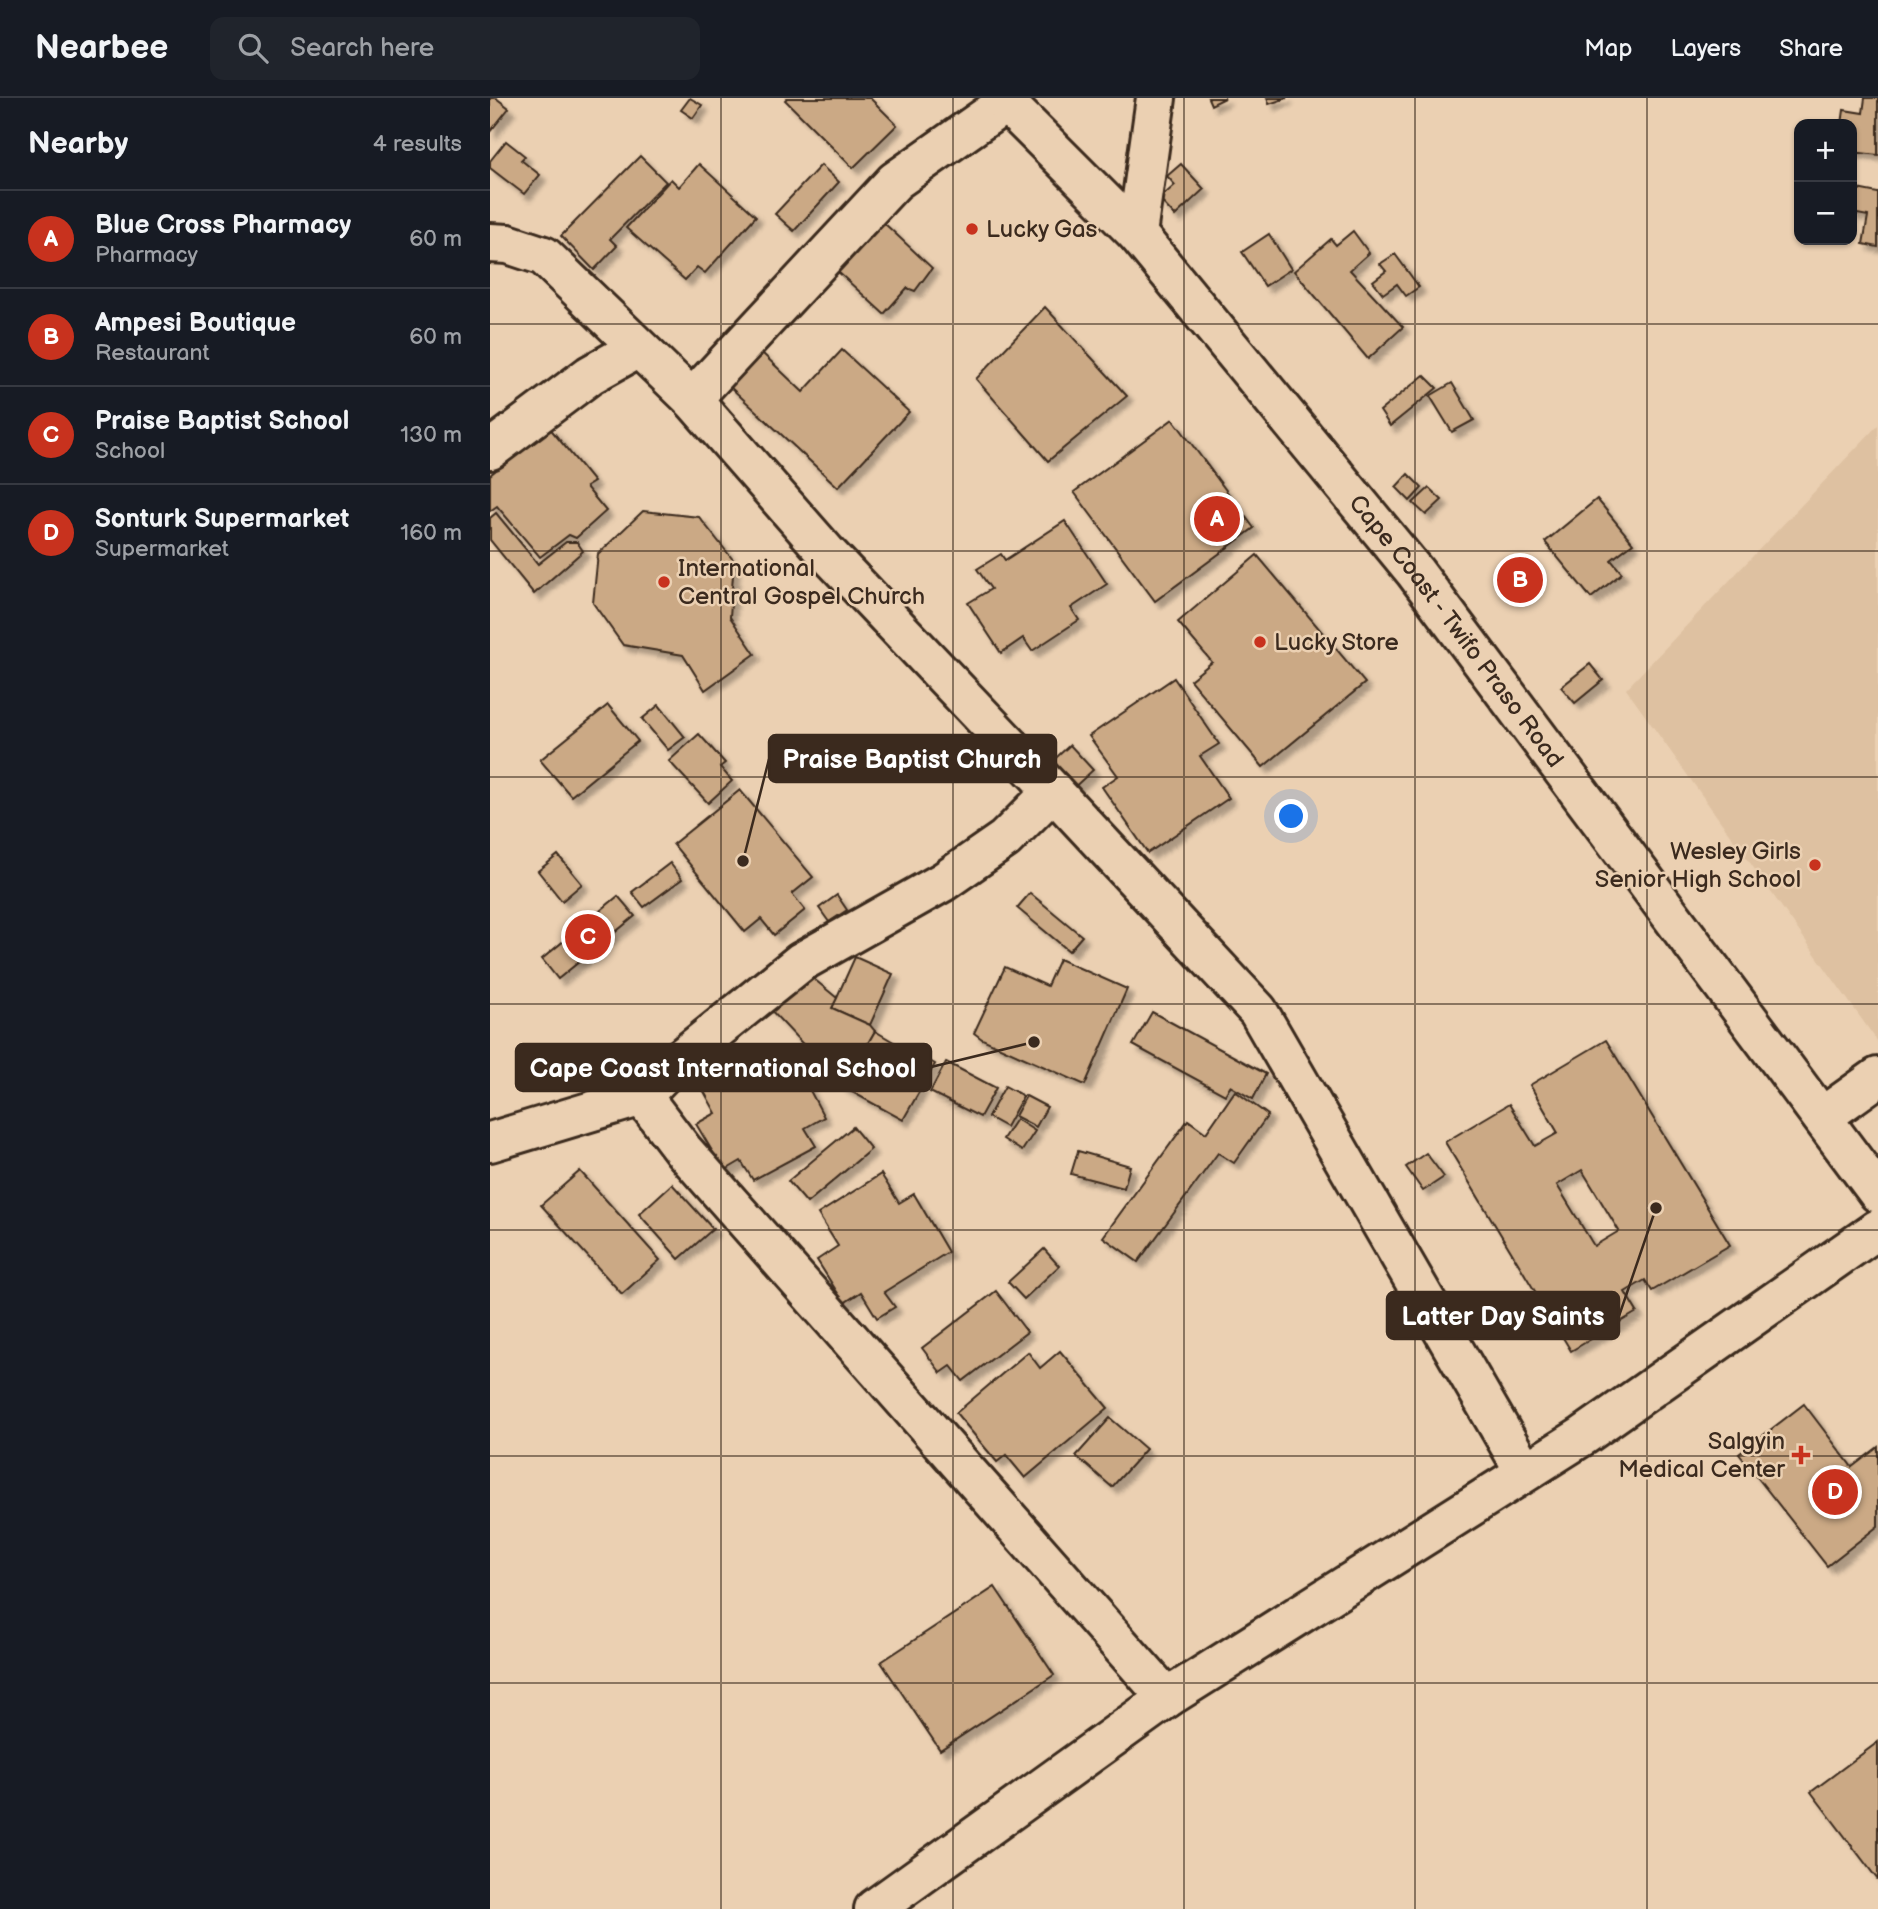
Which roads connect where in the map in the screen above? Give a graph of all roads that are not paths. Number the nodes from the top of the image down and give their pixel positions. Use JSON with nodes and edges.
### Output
{"nodes":[{"id":1,"x":1156,"y":98,"type":"edge"},
{"id":2,"x":1003,"y":101,"type":"edge"},
{"id":3,"x":1137,"y":234,"type":"junction"},
{"id":4,"x":490,"y":243,"type":"edge"},
{"id":5,"x":638,"y":348,"type":"junction"},
{"id":6,"x":692,"y":399,"type":"junction"},
{"id":7,"x":490,"y":450,"type":"edge"},
{"id":8,"x":1053,"y":791,"type":"junction"},
{"id":9,"x":1878,"y":1077,"type":"edge"},
{"id":10,"x":642,"y":1096,"type":"junction"},
{"id":11,"x":1822,"y":1117,"type":"junction"},
{"id":12,"x":490,"y":1142,"type":"edge"},
{"id":13,"x":1878,"y":1193,"type":"edge"},
{"id":14,"x":1878,"y":1229,"type":"edge"},
{"id":15,"x":1525,"y":1472,"type":"junction"},
{"id":16,"x":1167,"y":1698,"type":"junction"},
{"id":17,"x":895,"y":1903,"type":"edge"}],
"edges":[{"from":1,"to":3,"type":"street"},
{"from":2,"to":3,"type":"street","name":"Cape Coast - Twifo Praso Road"},
{"from":2,"to":6,"type":"street"},
{"from":3,"to":11,"type":"street","name":"Cape Coast - Twifo Praso Road"},
{"from":4,"to":5,"type":"street"},
{"from":5,"to":6,"type":"street"},
{"from":5,"to":7,"type":"street"},
{"from":6,"to":8,"type":"street"},
{"from":8,"to":10,"type":"street"},
{"from":8,"to":15,"type":"street"},
{"from":9,"to":11,"type":"street"},
{"from":10,"to":12,"type":"street"},
{"from":10,"to":16,"type":"street"},
{"from":11,"to":13,"type":"street","name":"Cape Coast - Twifo Praso Road"},
{"from":14,"to":15,"type":"street"},
{"from":15,"to":16,"type":"street"},
{"from":16,"to":17,"type":"street"}]}
